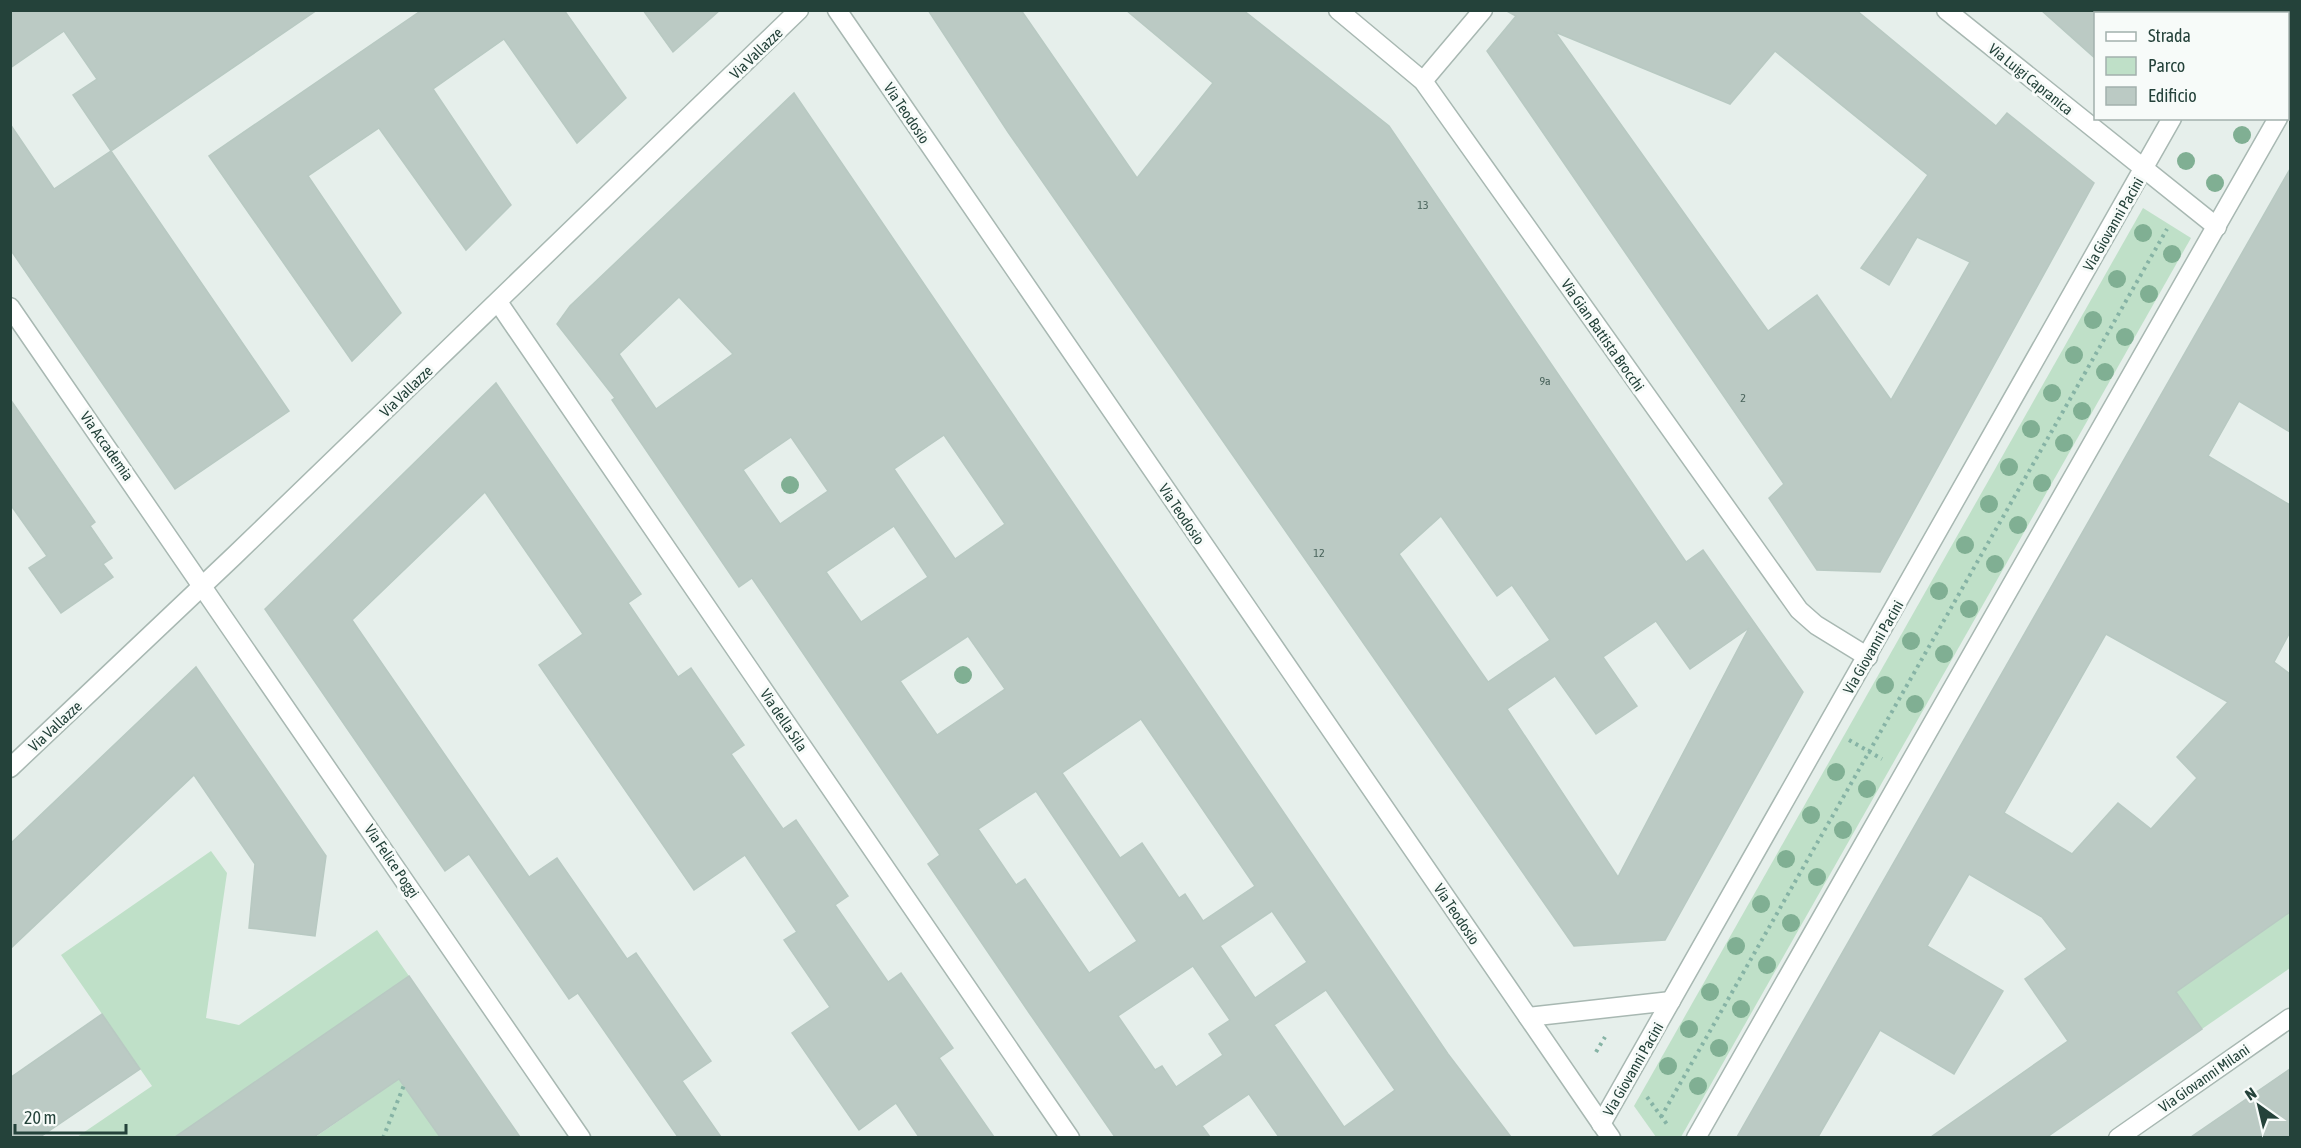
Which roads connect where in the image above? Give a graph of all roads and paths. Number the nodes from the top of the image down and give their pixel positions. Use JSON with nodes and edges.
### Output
{"nodes":[{"id":1,"x":799,"y":10,"type":"edge"},
{"id":2,"x":837,"y":10,"type":"edge"},
{"id":3,"x":1338,"y":10,"type":"edge"},
{"id":4,"x":1483,"y":10,"type":"edge"},
{"id":5,"x":1946,"y":10,"type":"edge"},
{"id":6,"x":1423,"y":81,"type":"junction"},
{"id":7,"x":2171,"y":120,"type":"edge"},
{"id":8,"x":2277,"y":120,"type":"edge"},
{"id":9,"x":2144,"y":169,"type":"junction"},
{"id":10,"x":2217,"y":227,"type":"junction"},
{"id":11,"x":2167,"y":229,"type":"dead end"},
{"id":12,"x":498,"y":302,"type":"junction"},
{"id":13,"x":10,"y":307,"type":"edge"},
{"id":14,"x":202,"y":585,"type":"junction"},
{"id":15,"x":1868,"y":657,"type":"junction"},
{"id":16,"x":1843,"y":737,"type":"dead end"},
{"id":17,"x":1869,"y":751,"type":"junction"},
{"id":18,"x":1884,"y":760,"type":"dead end"},
{"id":19,"x":10,"y":768,"type":"edge"},
{"id":20,"x":1671,"y":1001,"type":"junction"},
{"id":21,"x":1528,"y":1017,"type":"junction"},
{"id":22,"x":2290,"y":1018,"type":"edge"},
{"id":23,"x":1605,"y":1041,"type":"dead end"},
{"id":24,"x":1596,"y":1052,"type":"dead end"},
{"id":25,"x":404,"y":1085,"type":"dead end"},
{"id":26,"x":1642,"y":1091,"type":"dead end"},
{"id":27,"x":1661,"y":1117,"type":"junction"},
{"id":28,"x":1672,"y":1131,"type":"dead end"},
{"id":29,"x":1602,"y":1133,"type":"edge"},
{"id":30,"x":383,"y":1137,"type":"edge"},
{"id":31,"x":581,"y":1137,"type":"edge"},
{"id":32,"x":1070,"y":1137,"type":"edge"},
{"id":33,"x":1696,"y":1137,"type":"edge"},
{"id":34,"x":2118,"y":1137,"type":"edge"}],
"edges":[{"from":1,"to":12,"type":"street","name":"Via Vallazze"},
{"from":2,"to":21,"type":"street","name":"Via Teodosio"},
{"from":3,"to":6,"type":"street","name":"Via Gian Battista Brocchi"},
{"from":4,"to":6,"type":"street"},
{"from":5,"to":9,"type":"street","name":"Via Luigi Capranica"},
{"from":6,"to":15,"type":"street","name":"Via Gian Battista Brocchi"},
{"from":7,"to":9,"type":"street","name":"Via Giovanni Pacini"},
{"from":8,"to":10,"type":"street"},
{"from":9,"to":10,"type":"street","name":"Via Giovanni Pacini"},
{"from":9,"to":15,"type":"street","name":"Via Giovanni Pacini"},
{"from":10,"to":33,"type":"street"},
{"from":11,"to":17,"type":"path"},
{"from":12,"to":14,"type":"street","name":"Via Vallazze"},
{"from":12,"to":32,"type":"street","name":"Via della Sila"},
{"from":13,"to":14,"type":"street","name":"Via Accademia"},
{"from":14,"to":19,"type":"street","name":"Via Vallazze"},
{"from":14,"to":31,"type":"street","name":"Via Felice Poggi"},
{"from":15,"to":20,"type":"street","name":"Via Giovanni Pacini"},
{"from":16,"to":17,"type":"path"},
{"from":17,"to":18,"type":"path"},
{"from":17,"to":27,"type":"path"},
{"from":20,"to":21,"type":"street"},
{"from":20,"to":29,"type":"street","name":"Via Giovanni Pacini"},
{"from":21,"to":29,"type":"street","name":"Via Teodosio"},
{"from":22,"to":34,"type":"street","name":"Via Giovanni Milani"},
{"from":23,"to":24,"type":"path"},
{"from":25,"to":30,"type":"path"},
{"from":26,"to":27,"type":"path"},
{"from":27,"to":28,"type":"path"}]}
